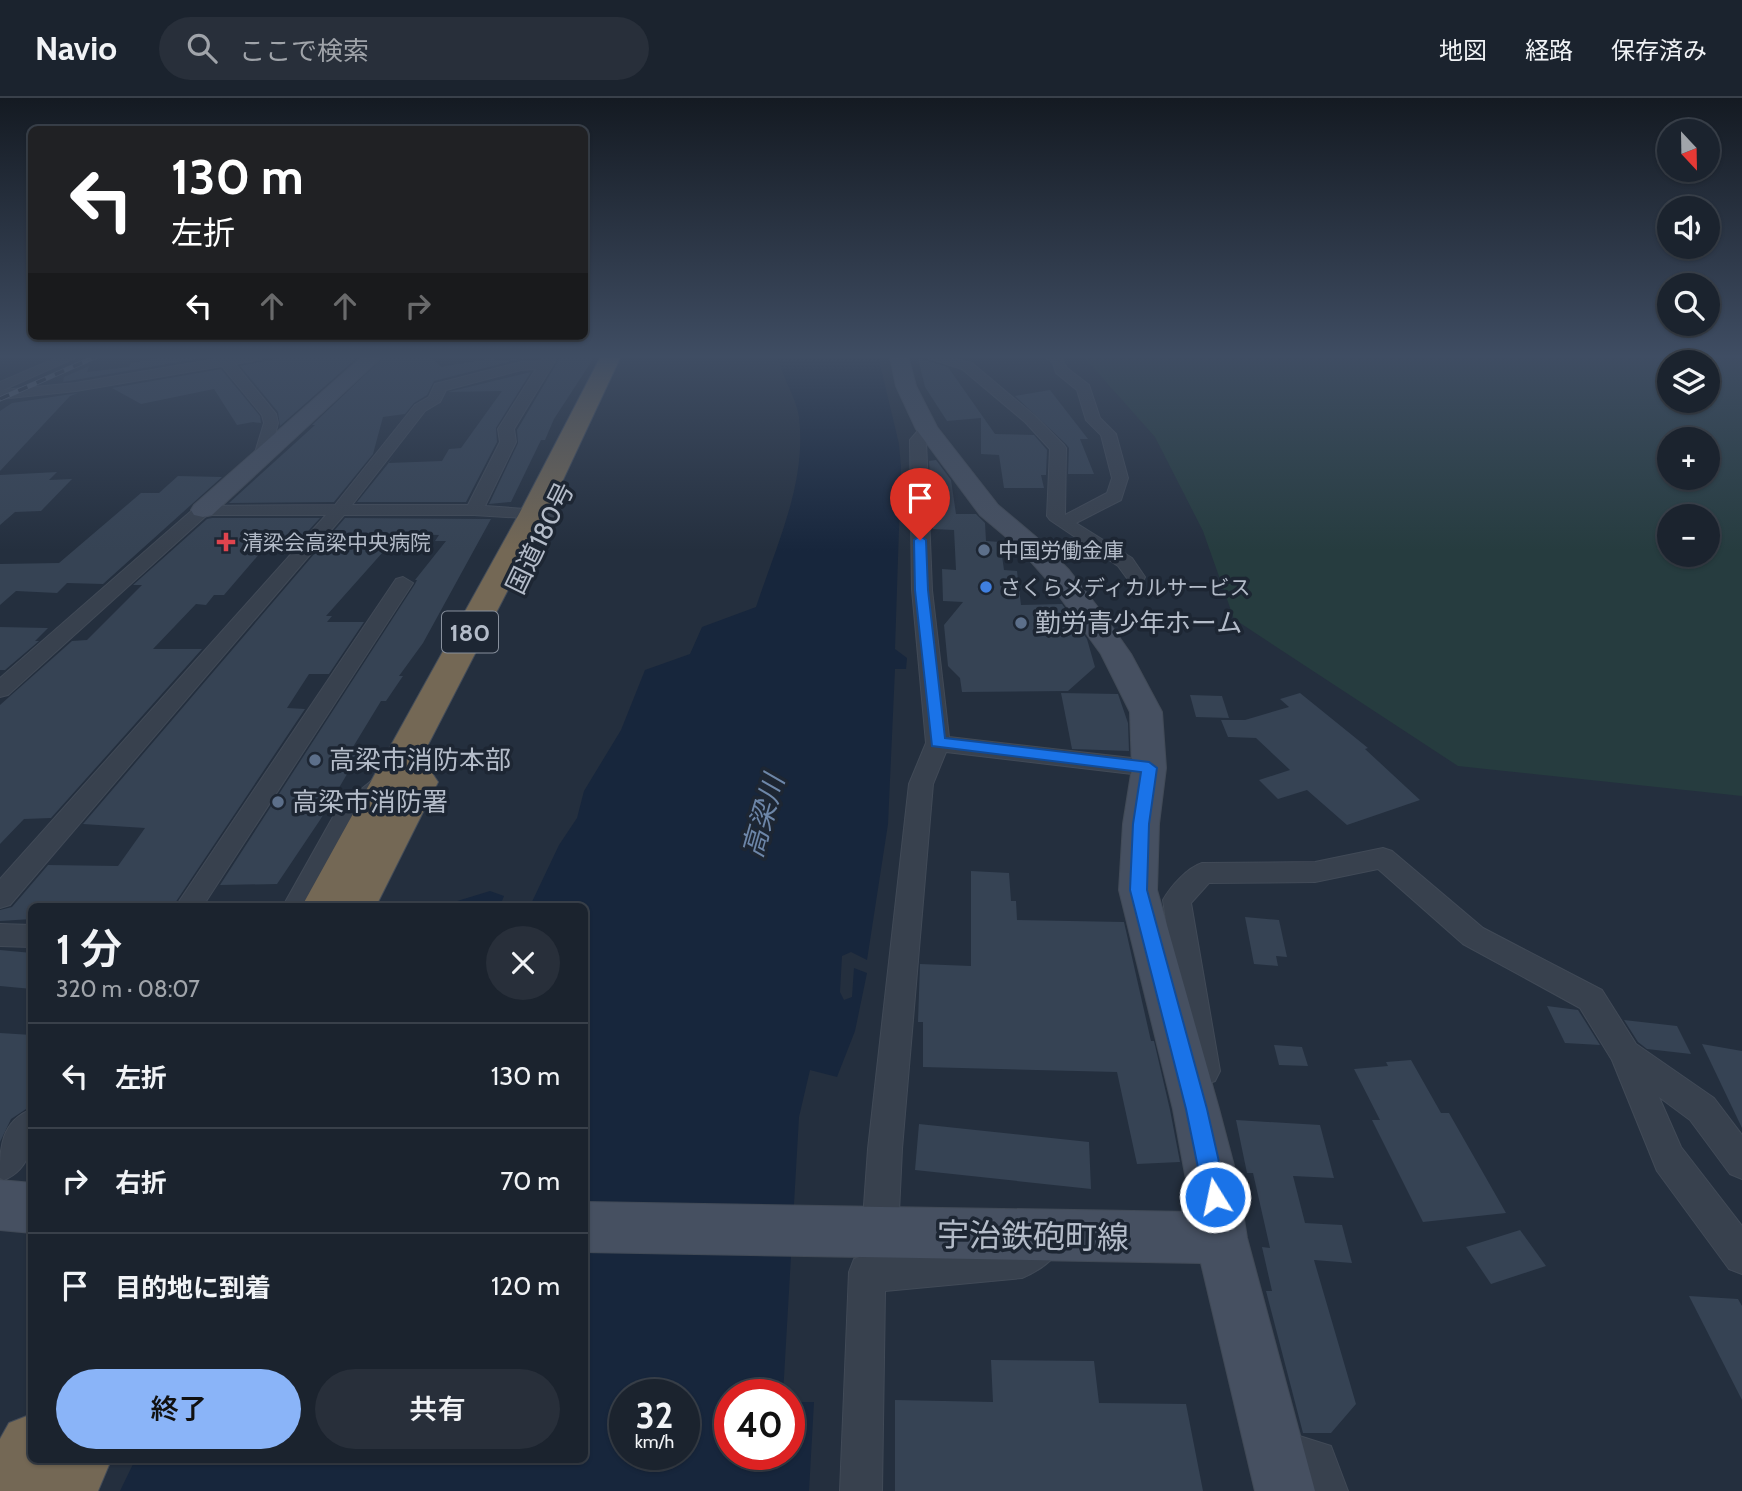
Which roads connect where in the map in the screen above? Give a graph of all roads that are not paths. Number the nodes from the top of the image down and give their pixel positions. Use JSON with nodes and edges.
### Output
{"nodes":[{"id":1,"x":271,"y":421,"type":"edge"},
{"id":2,"x":301,"y":421,"type":"edge"},
{"id":3,"x":410,"y":421,"type":"edge"},
{"id":4,"x":511,"y":421,"type":"edge"},
{"id":5,"x":583,"y":421,"type":"edge"},
{"id":6,"x":592,"y":421,"type":"edge"},
{"id":7,"x":923,"y":421,"type":"edge"},
{"id":8,"x":1032,"y":421,"type":"edge"},
{"id":9,"x":1095,"y":421,"type":"edge"},
{"id":10,"x":927,"y":429,"type":"junction"},
{"id":11,"x":262,"y":456,"type":"junction"},
{"id":12,"x":203,"y":510,"type":"junction"},
{"id":13,"x":474,"y":510,"type":"junction"},
{"id":14,"x":338,"y":512,"type":"junction"},
{"id":15,"x":542,"y":515,"type":"junction"},
{"id":16,"x":1063,"y":523,"type":"junction"},
{"id":17,"x":1136,"y":577,"type":"dead end"},
{"id":18,"x":403,"y":583,"type":"dead end"},
{"id":19,"x":0,"y":690,"type":"edge"},
{"id":20,"x":938,"y":743,"type":"junction"},
{"id":21,"x":1149,"y":768,"type":"junction"},
{"id":22,"x":393,"y":777,"type":"junction"},
{"id":23,"x":0,"y":897,"type":"edge"},
{"id":24,"x":191,"y":903,"type":"edge"},
{"id":25,"x":298,"y":903,"type":"edge"},
{"id":26,"x":325,"y":903,"type":"edge"},
{"id":27,"x":356,"y":903,"type":"edge"},
{"id":28,"x":0,"y":935,"type":"edge"},
{"id":29,"x":28,"y":936,"type":"edge"},
{"id":30,"x":1625,"y":1053,"type":"junction"},
{"id":31,"x":1196,"y":1109,"type":"junction"},
{"id":32,"x":28,"y":1133,"type":"edge"},
{"id":33,"x":1742,"y":1162,"type":"edge"},
{"id":34,"x":2,"y":1184,"type":"edge"},
{"id":35,"x":28,"y":1205,"type":"edge"},
{"id":36,"x":588,"y":1227,"type":"edge"},
{"id":37,"x":861,"y":1232,"type":"junction"},
{"id":38,"x":1050,"y":1236,"type":"junction"},
{"id":39,"x":1221,"y":1238,"type":"junction"},
{"id":40,"x":1742,"y":1256,"type":"edge"},
{"id":41,"x":28,"y":1453,"type":"edge"},
{"id":42,"x":78,"y":1463,"type":"edge"},
{"id":43,"x":1280,"y":1470,"type":"edge"},
{"id":44,"x":7,"y":1491,"type":"edge"},
{"id":45,"x":64,"y":1491,"type":"edge"},
{"id":46,"x":861,"y":1491,"type":"edge"},
{"id":47,"x":1327,"y":1491,"type":"edge"}],
"edges":[{"from":1,"to":11,"type":"street"},
{"from":2,"to":11,"type":"street"},
{"from":3,"to":14,"type":"street"},
{"from":4,"to":13,"type":"street"},
{"from":5,"to":15,"type":"highway","name":"国道180号","number":"180"},
{"from":6,"to":15,"type":"highway","name":"国道180号","number":"180"},
{"from":7,"to":10,"type":"street"},
{"from":8,"to":16,"type":"street"},
{"from":9,"to":16,"type":"street"},
{"from":10,"to":20,"type":"street"},
{"from":10,"to":21,"type":"street"},
{"from":11,"to":12,"type":"street"},
{"from":12,"to":14,"type":"street"},
{"from":12,"to":19,"type":"street"},
{"from":13,"to":14,"type":"street"},
{"from":13,"to":15,"type":"street"},
{"from":14,"to":23,"type":"street"},
{"from":15,"to":22,"type":"highway","name":"国道180号","number":"180"},
{"from":15,"to":27,"type":"highway","name":"国道180号","number":"180"},
{"from":16,"to":17,"type":"street"},
{"from":18,"to":24,"type":"street"},
{"from":20,"to":21,"type":"street"},
{"from":20,"to":37,"type":"street"},
{"from":21,"to":31,"type":"street"},
{"from":22,"to":25,"type":"street"},
{"from":22,"to":26,"type":"highway","name":"国道180号","number":"180"},
{"from":28,"to":29,"type":"street"},
{"from":30,"to":31,"type":"street"},
{"from":30,"to":33,"type":"street"},
{"from":30,"to":40,"type":"street"},
{"from":31,"to":39,"type":"street"},
{"from":32,"to":34,"type":"street"},
{"from":34,"to":35,"type":"street"},
{"from":36,"to":37,"type":"street","name":"宇治鉄砲町線"},
{"from":37,"to":38,"type":"street","name":"宇治鉄砲町線"},
{"from":38,"to":39,"type":"street","name":"宇治鉄砲町線"},
{"from":38,"to":46,"type":"street"},
{"from":39,"to":43,"type":"street"},
{"from":41,"to":44,"type":"highway"},
{"from":42,"to":45,"type":"highway"},
{"from":43,"to":47,"type":"street"}]}
